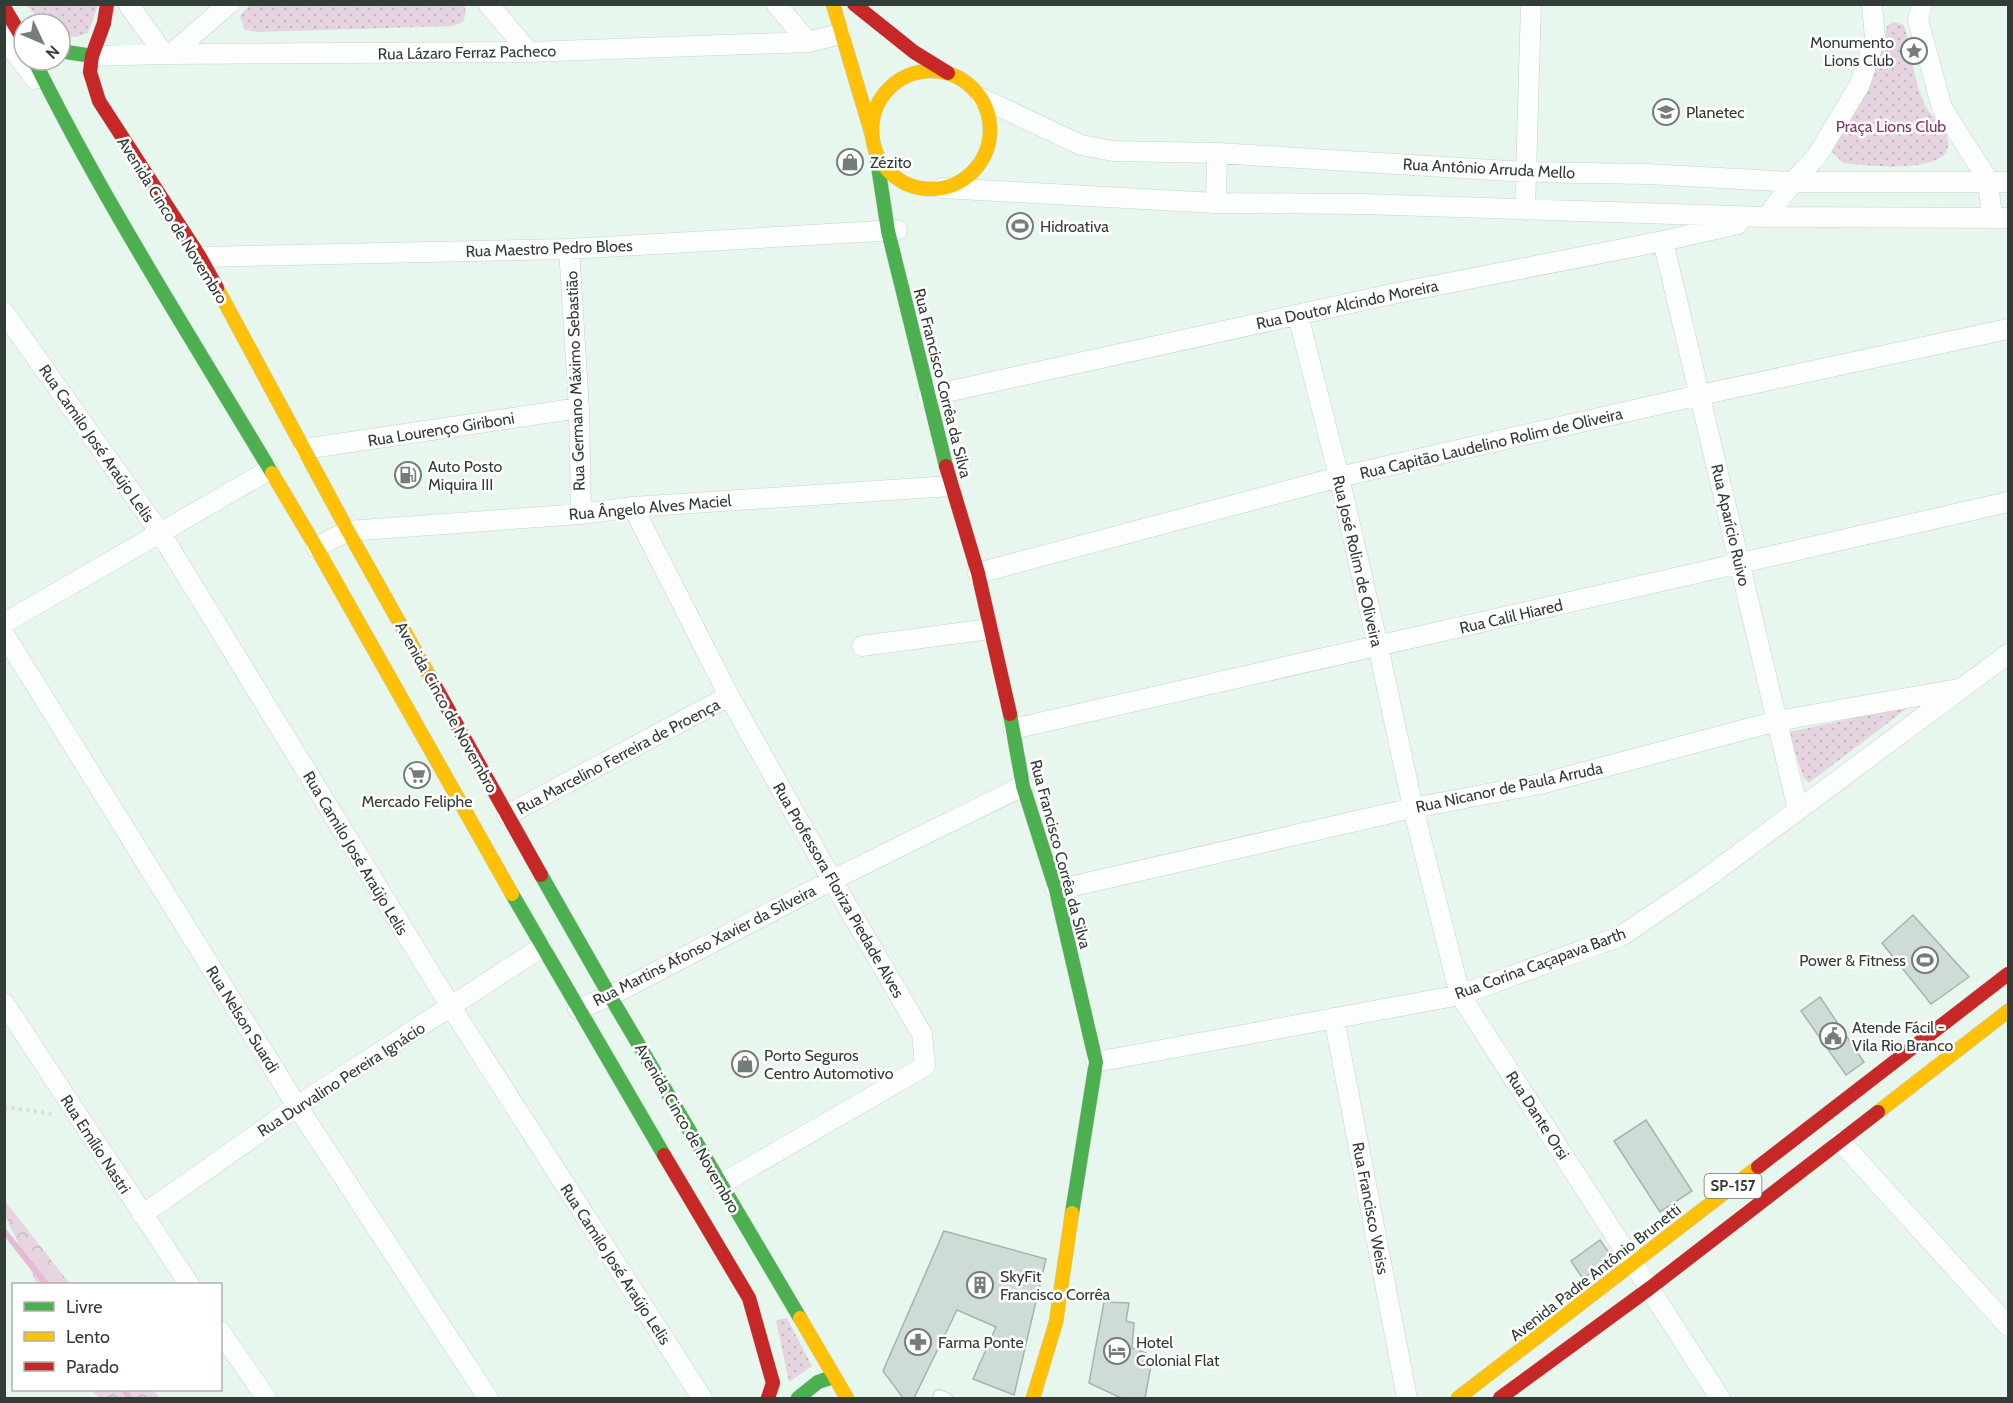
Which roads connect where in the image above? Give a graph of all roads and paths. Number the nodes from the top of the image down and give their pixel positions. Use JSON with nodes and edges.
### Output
{"nodes":[{"id":1,"x":107,"y":4,"type":"edge"},
{"id":2,"x":128,"y":4,"type":"edge"},
{"id":3,"x":229,"y":4,"type":"edge"},
{"id":4,"x":488,"y":4,"type":"edge"},
{"id":5,"x":776,"y":4,"type":"edge"},
{"id":6,"x":833,"y":4,"type":"edge"},
{"id":7,"x":854,"y":4,"type":"edge"},
{"id":8,"x":1532,"y":4,"type":"edge"},
{"id":9,"x":1862,"y":4,"type":"edge"},
{"id":10,"x":1890,"y":4,"type":"edge"},
{"id":11,"x":1922,"y":4,"type":"edge"},
{"id":12,"x":1872,"y":5,"type":"edge"},
{"id":13,"x":4,"y":7,"type":"edge"},
{"id":14,"x":12,"y":21,"type":"edge"},
{"id":15,"x":863,"y":31,"type":"junction"},
{"id":16,"x":4,"y":38,"type":"edge"},
{"id":17,"x":808,"y":42,"type":"junction"},
{"id":18,"x":529,"y":52,"type":"junction"},
{"id":19,"x":72,"y":53,"type":"edge"},
{"id":20,"x":168,"y":54,"type":"junction"},
{"id":21,"x":92,"y":56,"type":"junction"},
{"id":22,"x":40,"y":72,"type":"edge"},
{"id":23,"x":950,"y":74,"type":"junction"},
{"id":24,"x":981,"y":98,"type":"junction"},
{"id":25,"x":61,"y":115,"type":"junction"},
{"id":26,"x":872,"y":136,"type":"junction"},
{"id":27,"x":876,"y":153,"type":"junction"},
{"id":28,"x":1217,"y":153,"type":"junction"},
{"id":29,"x":1526,"y":172,"type":"junction"},
{"id":30,"x":1988,"y":180,"type":"junction"},
{"id":31,"x":1793,"y":182,"type":"junction"},
{"id":32,"x":2008,"y":182,"type":"edge"},
{"id":33,"x":936,"y":189,"type":"junction"},
{"id":34,"x":917,"y":197,"type":"dead end"},
{"id":35,"x":1216,"y":203,"type":"junction"},
{"id":36,"x":1525,"y":210,"type":"junction"},
{"id":37,"x":1767,"y":217,"type":"junction"},
{"id":38,"x":2000,"y":218,"type":"edge"},
{"id":39,"x":895,"y":226,"type":"junction"},
{"id":40,"x":1663,"y":241,"type":"junction"},
{"id":41,"x":569,"y":249,"type":"junction"},
{"id":42,"x":200,"y":257,"type":"junction"},
{"id":43,"x":4,"y":312,"type":"edge"},
{"id":44,"x":1298,"y":315,"type":"junction"},
{"id":45,"x":2008,"y":329,"type":"edge"},
{"id":46,"x":1700,"y":395,"type":"junction"},
{"id":47,"x":928,"y":396,"type":"junction"},
{"id":48,"x":579,"y":408,"type":"junction"},
{"id":49,"x":304,"y":449,"type":"junction"},
{"id":50,"x":269,"y":470,"type":"junction"},
{"id":51,"x":1339,"y":477,"type":"junction"},
{"id":52,"x":951,"y":486,"type":"junction"},
{"id":53,"x":2008,"y":502,"type":"edge"},
{"id":54,"x":633,"y":507,"type":"junction"},
{"id":55,"x":580,"y":514,"type":"junction"},
{"id":56,"x":348,"y":531,"type":"junction"},
{"id":57,"x":161,"y":534,"type":"junction"},
{"id":58,"x":316,"y":547,"type":"junction"},
{"id":59,"x":1740,"y":563,"type":"junction"},
{"id":60,"x":978,"y":573,"type":"junction"},
{"id":61,"x":4,"y":623,"type":"edge"},
{"id":62,"x":989,"y":629,"type":"junction"},
{"id":63,"x":4,"y":634,"type":"edge"},
{"id":64,"x":862,"y":646,"type":"dead end"},
{"id":65,"x":1378,"y":646,"type":"junction"},
{"id":66,"x":2008,"y":654,"type":"edge"},
{"id":67,"x":1963,"y":688,"type":"junction"},
{"id":68,"x":729,"y":696,"type":"junction"},
{"id":69,"x":1778,"y":721,"type":"junction"},
{"id":70,"x":1013,"y":729,"type":"junction"},
{"id":71,"x":1023,"y":786,"type":"junction"},
{"id":72,"x":1413,"y":808,"type":"junction"},
{"id":73,"x":1798,"y":810,"type":"junction"},
{"id":74,"x":507,"y":815,"type":"junction"},
{"id":75,"x":832,"y":880,"type":"junction"},
{"id":76,"x":1056,"y":890,"type":"junction"},
{"id":77,"x":542,"y":947,"type":"junction"},
{"id":78,"x":2008,"y":974,"type":"edge"},
{"id":79,"x":1460,"y":995,"type":"junction"},
{"id":80,"x":610,"y":996,"type":"junction"},
{"id":81,"x":4,"y":1003,"type":"edge"},
{"id":82,"x":451,"y":1007,"type":"junction"},
{"id":83,"x":578,"y":1009,"type":"junction"},
{"id":84,"x":2008,"y":1011,"type":"edge"},
{"id":85,"x":1334,"y":1018,"type":"junction"},
{"id":86,"x":1096,"y":1062,"type":"junction"},
{"id":87,"x":297,"y":1106,"type":"junction"},
{"id":88,"x":4,"y":1107,"type":"edge"},
{"id":89,"x":78,"y":1117,"type":"junction"},
{"id":90,"x":1840,"y":1141,"type":"junction"},
{"id":91,"x":721,"y":1184,"type":"junction"},
{"id":92,"x":142,"y":1215,"type":"junction"},
{"id":93,"x":1634,"y":1263,"type":"junction"},
{"id":94,"x":188,"y":1283,"type":"edge"},
{"id":95,"x":1650,"y":1288,"type":"junction"},
{"id":96,"x":2008,"y":1326,"type":"edge"},
{"id":97,"x":222,"y":1334,"type":"edge"},
{"id":98,"x":833,"y":1377,"type":"junction"},
{"id":99,"x":266,"y":1398,"type":"edge"},
{"id":100,"x":488,"y":1398,"type":"edge"},
{"id":101,"x":702,"y":1398,"type":"edge"},
{"id":102,"x":768,"y":1398,"type":"edge"},
{"id":103,"x":798,"y":1398,"type":"edge"},
{"id":104,"x":847,"y":1398,"type":"edge"},
{"id":105,"x":938,"y":1398,"type":"edge"},
{"id":106,"x":947,"y":1398,"type":"edge"},
{"id":107,"x":1033,"y":1398,"type":"edge"},
{"id":108,"x":1407,"y":1398,"type":"edge"},
{"id":109,"x":1458,"y":1398,"type":"edge"},
{"id":110,"x":1500,"y":1398,"type":"edge"},
{"id":111,"x":1719,"y":1398,"type":"edge"}],
"edges":[{"from":1,"to":21,"type":"main road","name":"Avenida Cinco de Novembro"},
{"from":2,"to":20,"type":"street"},
{"from":3,"to":20,"type":"street"},
{"from":4,"to":18,"type":"street"},
{"from":5,"to":17,"type":"street"},
{"from":6,"to":15,"type":"main road"},
{"from":7,"to":15,"type":"main road"},
{"from":8,"to":29,"type":"street"},
{"from":9,"to":12,"type":"street"},
{"from":10,"to":12,"type":"street"},
{"from":11,"to":30,"type":"street"},
{"from":12,"to":31,"type":"street"},
{"from":13,"to":14,"type":"main road"},
{"from":15,"to":17,"type":"street","name":"Rua Lázaro Ferraz Pacheco"},
{"from":15,"to":23,"type":"main road"},
{"from":15,"to":26,"type":"main road"},
{"from":16,"to":25,"type":"street","name":"Avenida Cinco de Novembro"},
{"from":17,"to":18,"type":"street","name":"Rua Lázaro Ferraz Pacheco"},
{"from":18,"to":20,"type":"street","name":"Rua Lázaro Ferraz Pacheco"},
{"from":19,"to":21,"type":"main road"},
{"from":20,"to":21,"type":"street","name":"Rua Lázaro Ferraz Pacheco"},
{"from":21,"to":42,"type":"main road","name":"Avenida Cinco de Novembro"},
{"from":22,"to":25,"type":"main road","name":"Avenida Cinco de Novembro"},
{"from":23,"to":24,"type":"main road"},
{"from":23,"to":26,"type":"main road"},
{"from":24,"to":28,"type":"street","name":"Rua Antônio Arruda Mello"},
{"from":24,"to":33,"type":"main road"},
{"from":25,"to":50,"type":"main road","name":"Avenida Cinco de Novembro"},
{"from":26,"to":27,"type":"main road"},
{"from":27,"to":33,"type":"main road"},
{"from":27,"to":39,"type":"main road","name":"Rua Francisco Corrêa da Silva"},
{"from":28,"to":29,"type":"street","name":"Rua Antônio Arruda Mello"},
{"from":28,"to":35,"type":"street"},
{"from":29,"to":31,"type":"street","name":"Rua Antônio Arruda Mello"},
{"from":29,"to":36,"type":"street"},
{"from":30,"to":31,"type":"street","name":"Rua Antônio Arruda Mello"},
{"from":30,"to":32,"type":"street","name":"Rua Antônio Arruda Mello"},
{"from":30,"to":38,"type":"street"},
{"from":31,"to":37,"type":"street"},
{"from":33,"to":34,"type":"main road"},
{"from":33,"to":35,"type":"street"},
{"from":35,"to":36,"type":"street"},
{"from":36,"to":37,"type":"street"},
{"from":37,"to":38,"type":"street"},
{"from":37,"to":40,"type":"street","name":"Rua Doutor Alcindo Moreira"},
{"from":39,"to":41,"type":"street","name":"Rua Maestro Pedro Bloes"},
{"from":39,"to":47,"type":"main road","name":"Rua Francisco Corrêa da Silva"},
{"from":40,"to":44,"type":"street","name":"Rua Doutor Alcindo Moreira"},
{"from":40,"to":46,"type":"street","name":"Rua Aparício Ruivo"},
{"from":41,"to":42,"type":"street","name":"Rua Maestro Pedro Bloes"},
{"from":41,"to":48,"type":"street","name":"Rua Germano Máximo Sebastião"},
{"from":42,"to":49,"type":"main road","name":"Avenida Cinco de Novembro"},
{"from":43,"to":57,"type":"street","name":"Rua Camilo José Araújo Lelis"},
{"from":44,"to":47,"type":"street","name":"Rua Doutor Alcindo Moreira"},
{"from":44,"to":51,"type":"street","name":"Rua José Rolim de Oliveira"},
{"from":45,"to":46,"type":"street","name":"Rua Capitão Laudelino Rolim de Oliveira"},
{"from":46,"to":51,"type":"street","name":"Rua Capitão Laudelino Rolim de Oliveira"},
{"from":46,"to":59,"type":"street","name":"Rua Aparício Ruivo"},
{"from":47,"to":52,"type":"main road","name":"Rua Francisco Corrêa da Silva"},
{"from":48,"to":49,"type":"street","name":"Rua Lourenço Giriboni"},
{"from":48,"to":55,"type":"street","name":"Rua Germano Máximo Sebastião"},
{"from":49,"to":56,"type":"main road","name":"Avenida Cinco de Novembro"},
{"from":50,"to":57,"type":"street"},
{"from":50,"to":58,"type":"main road","name":"Avenida Cinco de Novembro"},
{"from":51,"to":60,"type":"street","name":"Rua Capitão Laudelino Rolim de Oliveira"},
{"from":51,"to":65,"type":"street","name":"Rua José Rolim de Oliveira"},
{"from":52,"to":54,"type":"street","name":"Rua Ângelo Alves Maciel"},
{"from":52,"to":60,"type":"main road","name":"Rua Francisco Corrêa da Silva"},
{"from":53,"to":59,"type":"street","name":"Rua Calil Hiared"},
{"from":54,"to":55,"type":"street","name":"Rua Ângelo Alves Maciel"},
{"from":54,"to":68,"type":"street","name":"Rua Professora Floriza Piedade Alves"},
{"from":55,"to":56,"type":"street","name":"Rua Ângelo Alves Maciel"},
{"from":56,"to":58,"type":"street"},
{"from":56,"to":74,"type":"main road","name":"Avenida Cinco de Novembro"},
{"from":57,"to":61,"type":"street"},
{"from":57,"to":82,"type":"street","name":"Rua Camilo José Araújo Lelis"},
{"from":58,"to":77,"type":"main road","name":"Avenida Cinco de Novembro"},
{"from":59,"to":65,"type":"street","name":"Rua Calil Hiared"},
{"from":59,"to":69,"type":"street","name":"Rua Aparício Ruivo"},
{"from":60,"to":62,"type":"main road","name":"Rua Francisco Corrêa da Silva"},
{"from":62,"to":64,"type":"street"},
{"from":62,"to":70,"type":"main road","name":"Rua Francisco Corrêa da Silva"},
{"from":63,"to":87,"type":"street","name":"Rua Nelson Suardi"},
{"from":65,"to":70,"type":"street","name":"Rua Calil Hiared"},
{"from":65,"to":72,"type":"street","name":"Rua José Rolim de Oliveira"},
{"from":66,"to":67,"type":"street","name":"Rua Corina Caçapava Barth"},
{"from":67,"to":69,"type":"street","name":"Rua Nicanor de Paula Arruda"},
{"from":67,"to":73,"type":"street","name":"Rua Corina Caçapava Barth"},
{"from":68,"to":74,"type":"street","name":"Rua Marcelino Ferreira de Proença"},
{"from":68,"to":75,"type":"street","name":"Rua Professora Floriza Piedade Alves"},
{"from":69,"to":72,"type":"street","name":"Rua Nicanor de Paula Arruda"},
{"from":69,"to":73,"type":"street","name":"Rua Aparício Ruivo"},
{"from":70,"to":71,"type":"main road","name":"Rua Francisco Corrêa da Silva"},
{"from":71,"to":75,"type":"street","name":"Rua Martins Afonso Xavier da Silveira"},
{"from":71,"to":76,"type":"main road","name":"Rua Francisco Corrêa da Silva"},
{"from":72,"to":76,"type":"street","name":"Rua Nicanor de Paula Arruda"},
{"from":72,"to":79,"type":"street","name":"Rua Dante Orsi"},
{"from":73,"to":79,"type":"street","name":"Rua Corina Caçapava Barth"},
{"from":74,"to":80,"type":"main road","name":"Avenida Cinco de Novembro"},
{"from":75,"to":80,"type":"street","name":"Rua Martins Afonso Xavier da Silveira"},
{"from":75,"to":91,"type":"street","name":"Rua Professora Floriza Piedade Alves"},
{"from":76,"to":86,"type":"main road","name":"Rua Francisco Corrêa da Silva"},
{"from":77,"to":82,"type":"street","name":"Rua Durvalino Pereira Ignácio"},
{"from":77,"to":83,"type":"main road","name":"Avenida Cinco de Novembro"},
{"from":78,"to":93,"type":"main road","name":"Avenida Padre Antônio Brunetti","number":"SP-157"},
{"from":79,"to":85,"type":"street","name":"Rua Corina Caçapava Barth"},
{"from":79,"to":93,"type":"street","name":"Rua Dante Orsi"},
{"from":80,"to":83,"type":"street","name":"Rua Martins Afonso Xavier da Silveira"},
{"from":80,"to":91,"type":"main road","name":"Avenida Cinco de Novembro"},
{"from":81,"to":89,"type":"street","name":"Rua Emílio Nastri"},
{"from":82,"to":87,"type":"street","name":"Rua Durvalino Pereira Ignácio"},
{"from":82,"to":101,"type":"street","name":"Rua Camilo José Araújo Lelis"},
{"from":83,"to":102,"type":"main road","name":"Avenida Cinco de Novembro"},
{"from":84,"to":90,"type":"main road","number":"SP-157"},
{"from":85,"to":86,"type":"street","name":"Rua Corina Caçapava Barth"},
{"from":85,"to":108,"type":"street","name":"Rua Francisco Weiss"},
{"from":86,"to":107,"type":"main road","name":"Rua Francisco Corrêa da Silva"},
{"from":87,"to":92,"type":"street","name":"Rua Durvalino Pereira Ignácio"},
{"from":87,"to":100,"type":"street","name":"Rua Nelson Suardi"},
{"from":88,"to":89,"type":"path"},
{"from":89,"to":92,"type":"street","name":"Rua Emílio Nastri"},
{"from":90,"to":95,"type":"main road","number":"SP-157"},
{"from":90,"to":96,"type":"street"},
{"from":91,"to":98,"type":"main road","name":"Avenida Cinco de Novembro"},
{"from":92,"to":94,"type":"street","name":"Rua Emílio Nastri"},
{"from":93,"to":95,"type":"street","name":"Rua Dante Orsi"},
{"from":93,"to":109,"type":"main road","name":"Avenida Padre Antônio Brunetti","number":"SP-157"},
{"from":95,"to":110,"type":"main road","number":"SP-157"},
{"from":95,"to":111,"type":"street","name":"Rua Dante Orsi"},
{"from":97,"to":99,"type":"street"},
{"from":98,"to":103,"type":"main road"},
{"from":98,"to":104,"type":"main road","name":"Avenida Cinco de Novembro"},
{"from":105,"to":106,"type":"lane"}]}
